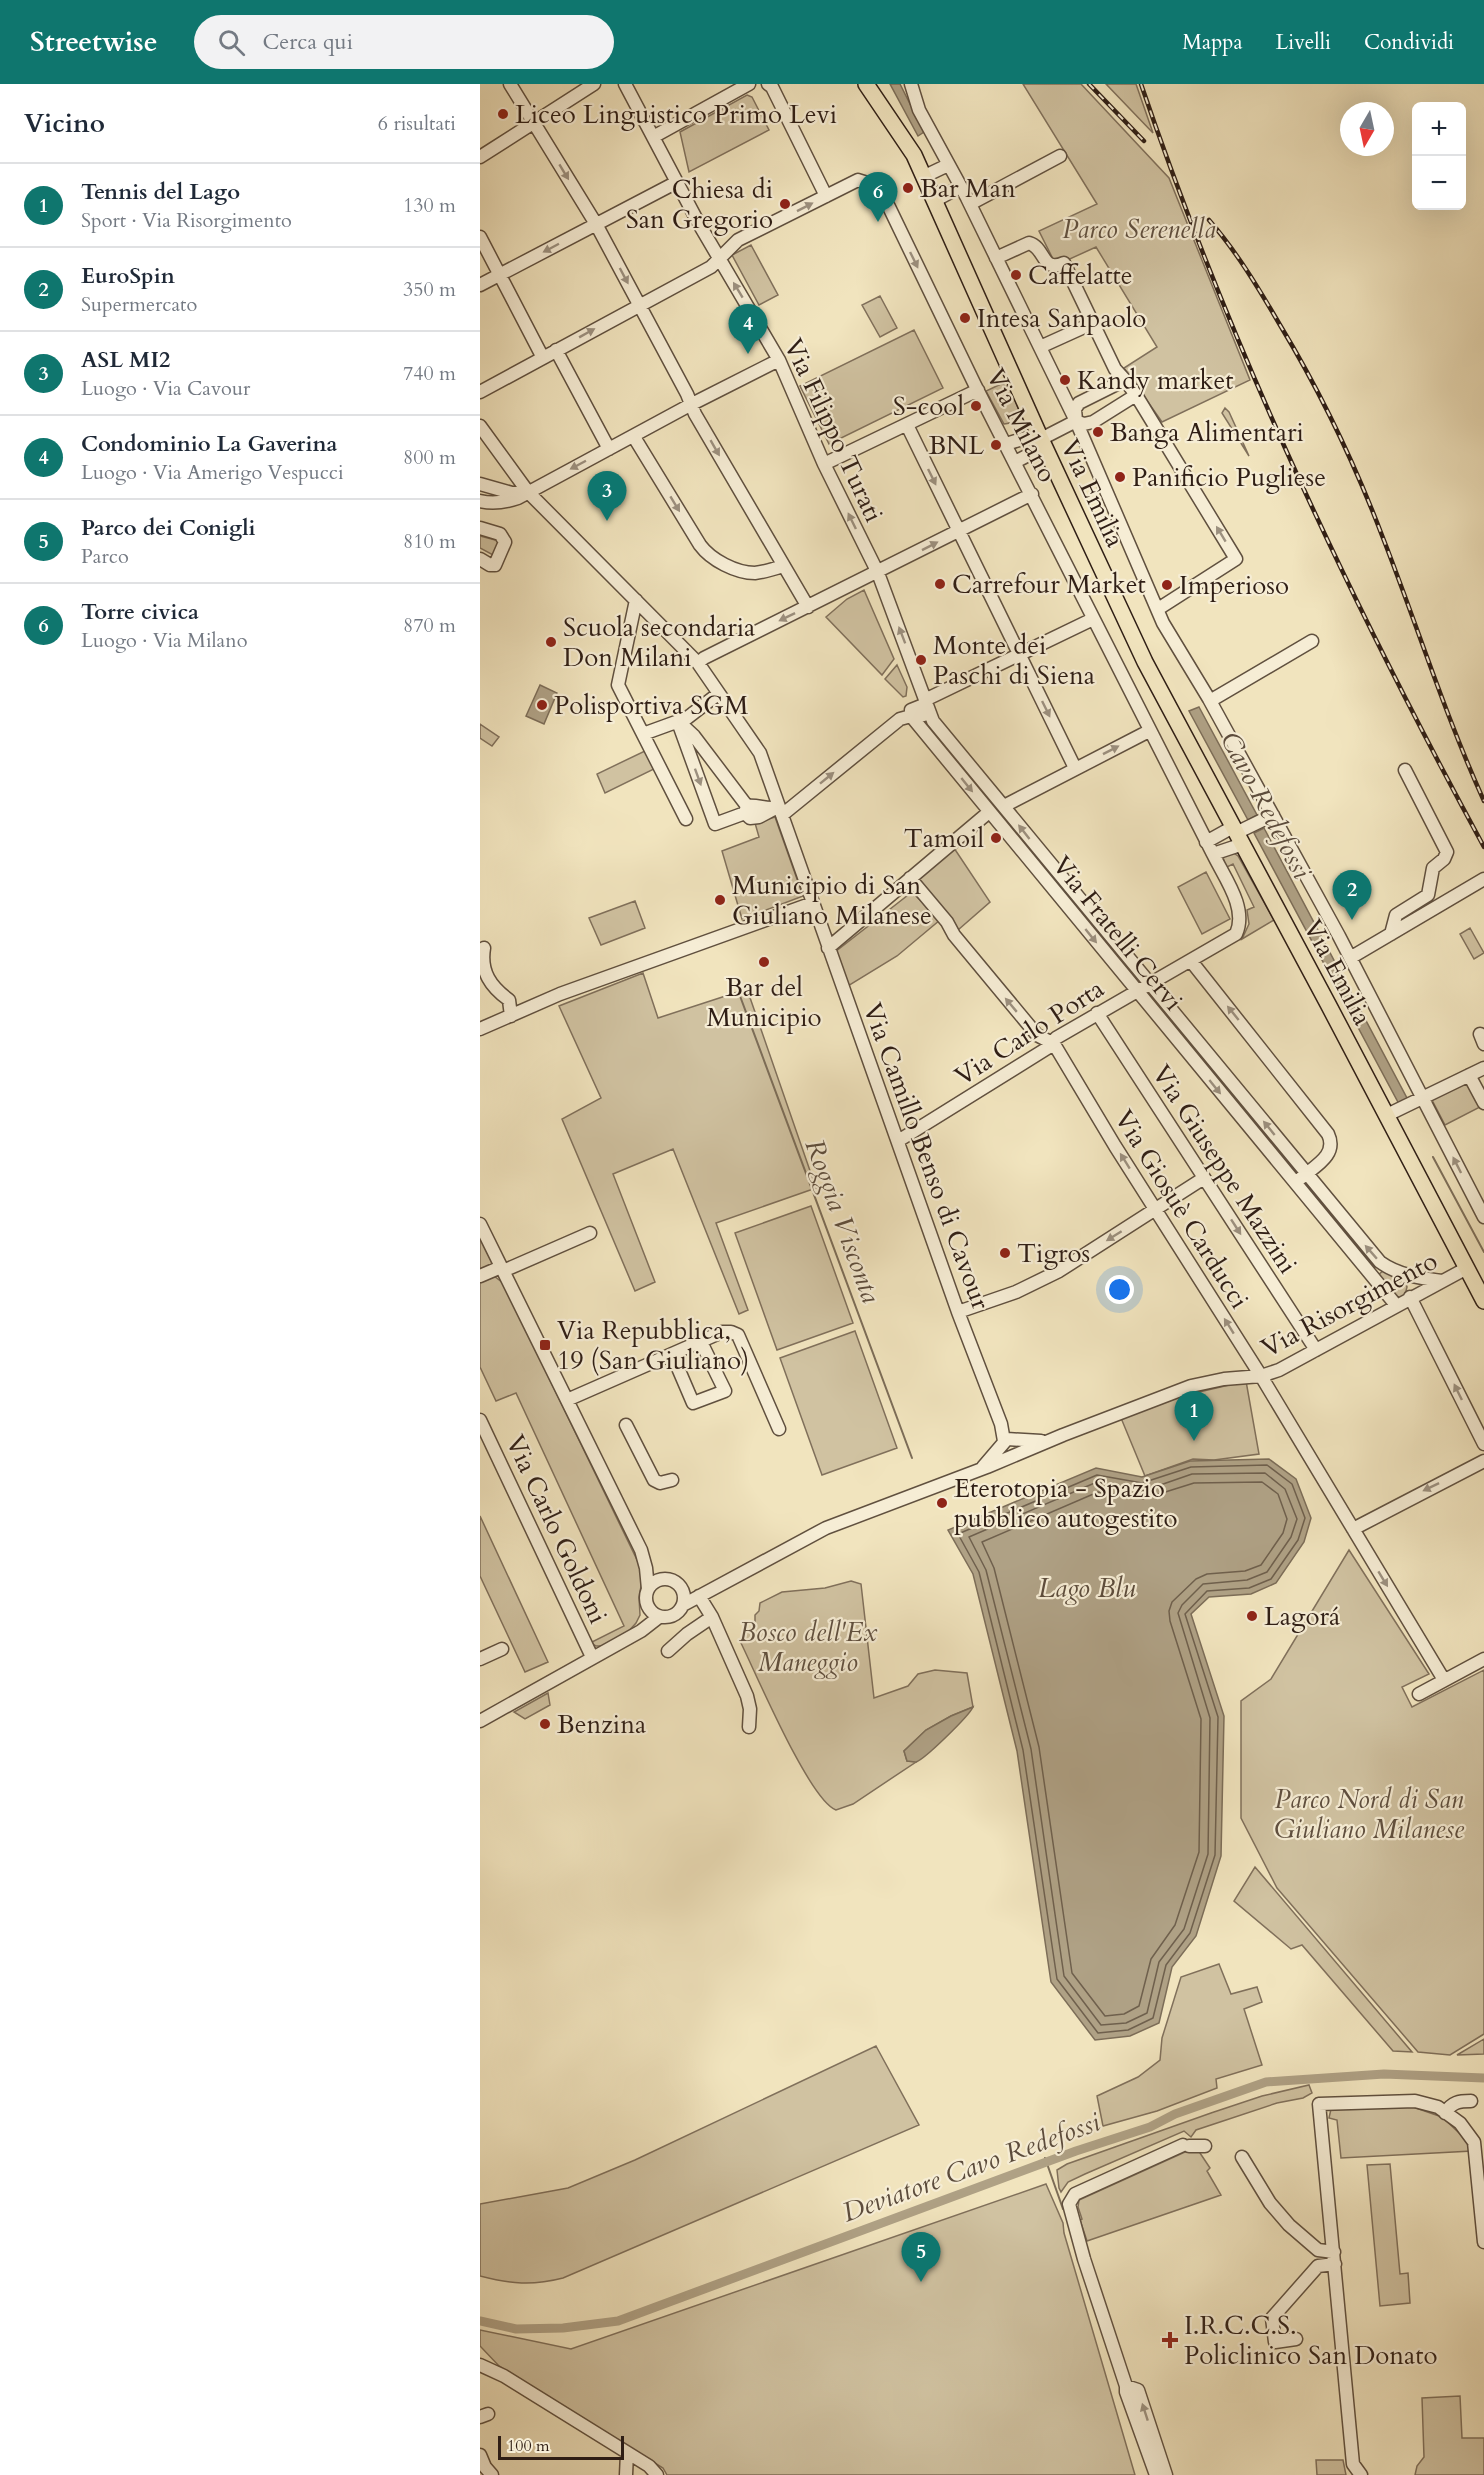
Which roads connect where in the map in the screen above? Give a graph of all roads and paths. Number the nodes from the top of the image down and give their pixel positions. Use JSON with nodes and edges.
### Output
{"nodes":[{"id":1,"x":510,"y":84,"type":"edge"},
{"id":2,"x":594,"y":84,"type":"edge"},
{"id":3,"x":625,"y":84,"type":"edge"},
{"id":4,"x":749,"y":84,"type":"edge"},
{"id":5,"x":866,"y":84,"type":"edge"},
{"id":6,"x":911,"y":84,"type":"edge"},
{"id":7,"x":770,"y":85,"type":"edge"},
{"id":8,"x":575,"y":89,"type":"edge"},
{"id":9,"x":533,"y":122,"type":"junction"},
{"id":10,"x":653,"y":137,"type":"junction"},
{"id":11,"x":1060,"y":156,"type":"dead end"},
{"id":12,"x":480,"y":157,"type":"edge"},
{"id":13,"x":948,"y":165,"type":"junction"},
{"id":14,"x":925,"y":176,"type":"junction"},
{"id":15,"x":677,"y":182,"type":"junction"},
{"id":16,"x":960,"y":188,"type":"junction"},
{"id":17,"x":826,"y":196,"type":"junction"},
{"id":18,"x":936,"y":200,"type":"junction"},
{"id":19,"x":970,"y":204,"type":"junction"},
{"id":20,"x":596,"y":224,"type":"junction"},
{"id":21,"x":480,"y":237,"type":"edge"},
{"id":22,"x":996,"y":258,"type":"junction"},
{"id":23,"x":720,"y":259,"type":"junction"},
{"id":24,"x":500,"y":275,"type":"junction"},
{"id":25,"x":480,"y":285,"type":"edge"},
{"id":26,"x":639,"y":305,"type":"junction"},
{"id":27,"x":1093,"y":323,"type":"junction"},
{"id":28,"x":1040,"y":347,"type":"junction"},
{"id":29,"x":556,"y":350,"type":"junction"},
{"id":30,"x":543,"y":358,"type":"junction"},
{"id":31,"x":779,"y":360,"type":"junction"},
{"id":32,"x":1125,"y":380,"type":"junction"},
{"id":33,"x":978,"y":390,"type":"junction"},
{"id":34,"x":480,"y":392,"type":"edge"},
{"id":35,"x":1136,"y":395,"type":"junction"},
{"id":36,"x":690,"y":405,"type":"junction"},
{"id":37,"x":1076,"y":421,"type":"junction"},
{"id":38,"x":907,"y":425,"type":"junction"},
{"id":39,"x":480,"y":426,"type":"edge"},
{"id":40,"x":634,"y":437,"type":"junction"},
{"id":41,"x":1041,"y":439,"type":"junction"},
{"id":42,"x":1006,"y":444,"type":"junction"},
{"id":43,"x":609,"y":449,"type":"junction"},
{"id":44,"x":1015,"y":462,"type":"junction"},
{"id":45,"x":824,"y":464,"type":"junction"},
{"id":46,"x":480,"y":484,"type":"edge"},
{"id":47,"x":528,"y":492,"type":"junction"},
{"id":48,"x":1032,"y":494,"type":"junction"},
{"id":49,"x":480,"y":501,"type":"edge"},
{"id":50,"x":480,"y":528,"type":"edge"},
{"id":51,"x":959,"y":531,"type":"junction"},
{"id":52,"x":480,"y":559,"type":"edge"},
{"id":53,"x":783,"y":566,"type":"junction"},
{"id":54,"x":878,"y":573,"type":"junction"},
{"id":55,"x":636,"y":600,"type":"junction"},
{"id":56,"x":808,"y":607,"type":"junction"},
{"id":57,"x":1158,"y":609,"type":"junction"},
{"id":58,"x":1093,"y":619,"type":"junction"},
{"id":59,"x":1312,"y":641,"type":"dead end"},
{"id":60,"x":1019,"y":655,"type":"junction"},
{"id":61,"x":698,"y":663,"type":"junction"},
{"id":62,"x":718,"y":694,"type":"junction"},
{"id":63,"x":1215,"y":698,"type":"dead end"},
{"id":64,"x":928,"y":704,"type":"junction"},
{"id":65,"x":911,"y":716,"type":"junction"},
{"id":66,"x":678,"y":722,"type":"junction"},
{"id":67,"x":1149,"y":731,"type":"junction"},
{"id":68,"x":643,"y":734,"type":"junction"},
{"id":69,"x":1075,"y":768,"type":"junction"},
{"id":70,"x":1405,"y":770,"type":"dead end"},
{"id":71,"x":1004,"y":806,"type":"junction"},
{"id":72,"x":746,"y":810,"type":"junction"},
{"id":73,"x":778,"y":810,"type":"junction"},
{"id":74,"x":989,"y":812,"type":"junction"},
{"id":75,"x":1270,"y":816,"type":"junction"},
{"id":76,"x":686,"y":819,"type":"dead end"},
{"id":77,"x":1237,"y":835,"type":"junction"},
{"id":78,"x":1206,"y":842,"type":"junction"},
{"id":79,"x":1213,"y":854,"type":"junction"},
{"id":80,"x":910,"y":878,"type":"junction"},
{"id":81,"x":1484,"y":879,"type":"edge"},
{"id":82,"x":813,"y":903,"type":"junction"},
{"id":83,"x":1241,"y":922,"type":"joint"},
{"id":84,"x":1392,"y":934,"type":"junction"},
{"id":85,"x":484,"y":948,"type":"dead end"},
{"id":86,"x":828,"y":948,"type":"junction"},
{"id":87,"x":1350,"y":958,"type":"junction"},
{"id":88,"x":1191,"y":961,"type":"junction"},
{"id":89,"x":1150,"y":984,"type":"junction"},
{"id":90,"x":1136,"y":991,"type":"junction"},
{"id":91,"x":1097,"y":1013,"type":"junction"},
{"id":92,"x":511,"y":1016,"type":"junction"},
{"id":93,"x":480,"y":1029,"type":"edge"},
{"id":94,"x":1053,"y":1044,"type":"junction"},
{"id":95,"x":1484,"y":1068,"type":"edge"},
{"id":96,"x":1469,"y":1075,"type":"junction"},
{"id":97,"x":1423,"y":1098,"type":"junction"},
{"id":98,"x":1484,"y":1103,"type":"edge"},
{"id":99,"x":1387,"y":1115,"type":"junction"},
{"id":100,"x":898,"y":1141,"type":"junction"},
{"id":101,"x":1306,"y":1173,"type":"junction"},
{"id":102,"x":1204,"y":1178,"type":"junction"},
{"id":103,"x":1295,"y":1182,"type":"junction"},
{"id":104,"x":1156,"y":1210,"type":"junction"},
{"id":105,"x":1484,"y":1217,"type":"edge"},
{"id":106,"x":480,"y":1224,"type":"edge"},
{"id":107,"x":590,"y":1233,"type":"dead end"},
{"id":108,"x":1467,"y":1268,"type":"junction"},
{"id":109,"x":502,"y":1269,"type":"junction"},
{"id":110,"x":1392,"y":1270,"type":"junction"},
{"id":111,"x":480,"y":1276,"type":"edge"},
{"id":112,"x":1442,"y":1281,"type":"junction"},
{"id":113,"x":1403,"y":1301,"type":"junction"},
{"id":114,"x":1484,"y":1301,"type":"edge"},
{"id":115,"x":958,"y":1312,"type":"junction"},
{"id":116,"x":701,"y":1342,"type":"junction"},
{"id":117,"x":1316,"y":1350,"type":"junction"},
{"id":118,"x":672,"y":1354,"type":"junction"},
{"id":119,"x":1261,"y":1376,"type":"junction"},
{"id":120,"x":567,"y":1400,"type":"junction"},
{"id":121,"x":480,"y":1420,"type":"edge"},
{"id":122,"x":626,"y":1425,"type":"dead end"},
{"id":123,"x":779,"y":1429,"type":"dead end"},
{"id":124,"x":1008,"y":1441,"type":"junction"},
{"id":125,"x":1046,"y":1442,"type":"junction"},
{"id":126,"x":1484,"y":1444,"type":"edge"},
{"id":127,"x":1014,"y":1456,"type":"junction"},
{"id":128,"x":1484,"y":1461,"type":"edge"},
{"id":129,"x":982,"y":1467,"type":"junction"},
{"id":130,"x":672,"y":1480,"type":"dead end"},
{"id":131,"x":1353,"y":1529,"type":"junction"},
{"id":132,"x":641,"y":1550,"type":"junction"},
{"id":133,"x":665,"y":1579,"type":"junction"},
{"id":134,"x":681,"y":1588,"type":"junction"},
{"id":135,"x":648,"y":1589,"type":"junction"},
{"id":136,"x":704,"y":1593,"type":"junction"},
{"id":137,"x":683,"y":1605,"type":"junction"},
{"id":138,"x":648,"y":1608,"type":"junction"},
{"id":139,"x":659,"y":1617,"type":"junction"},
{"id":140,"x":712,"y":1617,"type":"junction"},
{"id":141,"x":632,"y":1635,"type":"junction"},
{"id":142,"x":502,"y":1649,"type":"dead end"},
{"id":143,"x":668,"y":1651,"type":"dead end"},
{"id":144,"x":592,"y":1658,"type":"junction"},
{"id":145,"x":480,"y":1659,"type":"edge"},
{"id":146,"x":1484,"y":1659,"type":"edge"},
{"id":147,"x":1444,"y":1680,"type":"junction"},
{"id":148,"x":1419,"y":1694,"type":"dead end"},
{"id":149,"x":480,"y":1721,"type":"edge"},
{"id":150,"x":748,"y":1727,"type":"dead end"},
{"id":151,"x":1471,"y":2101,"type":"dead end"},
{"id":152,"x":1445,"y":2113,"type":"junction"},
{"id":153,"x":1205,"y":2146,"type":"dead end"},
{"id":154,"x":1242,"y":2157,"type":"dead end"},
{"id":155,"x":1484,"y":2242,"type":"edge"},
{"id":156,"x":1335,"y":2258,"type":"junction"},
{"id":157,"x":1296,"y":2339,"type":"dead end"},
{"id":158,"x":480,"y":2356,"type":"edge"},
{"id":159,"x":480,"y":2364,"type":"edge"},
{"id":160,"x":504,"y":2376,"type":"junction"},
{"id":161,"x":1132,"y":2388,"type":"junction"},
{"id":162,"x":627,"y":2453,"type":"junction"},
{"id":163,"x":480,"y":2455,"type":"edge"},
{"id":164,"x":492,"y":2475,"type":"edge"},
{"id":165,"x":626,"y":2475,"type":"edge"},
{"id":166,"x":656,"y":2475,"type":"edge"},
{"id":167,"x":1156,"y":2475,"type":"edge"},
{"id":168,"x":1166,"y":2475,"type":"edge"},
{"id":169,"x":1361,"y":2475,"type":"edge"}],
"edges":[{"from":1,"to":9,"type":"street"},
{"from":2,"to":8,"type":"street"},
{"from":3,"to":10,"type":"street","name":"Via Filippo Turati"},
{"from":4,"to":10,"type":"street"},
{"from":5,"to":14,"type":"main road","name":"Via Emilia"},
{"from":6,"to":13,"type":"street"},
{"from":7,"to":17,"type":"street"},
{"from":8,"to":9,"type":"street"},
{"from":9,"to":12,"type":"street"},
{"from":9,"to":20,"type":"street","one_way":true},
{"from":10,"to":15,"type":"street","name":"Via Filippo Turati"},
{"from":11,"to":19,"type":"street"},
{"from":13,"to":14,"type":"street"},
{"from":13,"to":16,"type":"street"},
{"from":14,"to":18,"type":"main road","name":"Via Emilia"},
{"from":15,"to":20,"type":"street"},
{"from":15,"to":23,"type":"street","name":"Via Filippo Turati"},
{"from":16,"to":18,"type":"street"},
{"from":16,"to":19,"type":"street"},
{"from":23,"to":17,"type":"street","one_way":true},
{"from":17,"to":33,"type":"street","name":"Via Milano","one_way":true},
{"from":18,"to":41,"type":"main road","name":"Via Emilia"},
{"from":19,"to":22,"type":"street"},
{"from":20,"to":24,"type":"street","one_way":true},
{"from":20,"to":26,"type":"street","one_way":true},
{"from":21,"to":24,"type":"street"},
{"from":22,"to":27,"type":"street"},
{"from":22,"to":28,"type":"street"},
{"from":23,"to":26,"type":"street"},
{"from":31,"to":23,"type":"street","name":"Via Filippo Turati","one_way":true},
{"from":24,"to":25,"type":"street"},
{"from":24,"to":30,"type":"street"},
{"from":29,"to":26,"type":"street","one_way":true},
{"from":26,"to":36,"type":"street"},
{"from":27,"to":28,"type":"street"},
{"from":27,"to":32,"type":"street"},
{"from":28,"to":37,"type":"street"},
{"from":29,"to":30,"type":"street"},
{"from":29,"to":43,"type":"street"},
{"from":30,"to":34,"type":"street"},
{"from":31,"to":36,"type":"street"},
{"from":31,"to":45,"type":"street","name":"Via Filippo Turati"},
{"from":32,"to":35,"type":"street"},
{"from":32,"to":37,"type":"street"},
{"from":33,"to":38,"type":"street"},
{"from":33,"to":42,"type":"street","name":"Via Milano"},
{"from":35,"to":37,"type":"street"},
{"from":57,"to":35,"type":"street","one_way":true},
{"from":36,"to":40,"type":"street"},
{"from":36,"to":53,"type":"street","one_way":true},
{"from":37,"to":41,"type":"street"},
{"from":37,"to":57,"type":"street"},
{"from":38,"to":45,"type":"street"},
{"from":38,"to":51,"type":"street","one_way":true},
{"from":39,"to":47,"type":"street","name":"Via Camillo Benso di Cavour"},
{"from":40,"to":43,"type":"street"},
{"from":40,"to":53,"type":"street","one_way":true},
{"from":41,"to":42,"type":"street"},
{"from":41,"to":44,"type":"street"},
{"from":41,"to":77,"type":"main road","name":"Via Emilia"},
{"from":42,"to":44,"type":"street","name":"Via Milano"},
{"from":43,"to":47,"type":"street","one_way":true},
{"from":44,"to":48,"type":"street","name":"Via Milano"},
{"from":54,"to":45,"type":"street","name":"Via Filippo Turati","one_way":true},
{"from":46,"to":47,"type":"street"},
{"from":47,"to":49,"type":"street"},
{"from":47,"to":55,"type":"street","name":"Via Camillo Benso di Cavour"},
{"from":48,"to":51,"type":"street"},
{"from":48,"to":58,"type":"street","name":"Via Milano"},
{"from":50,"to":52,"type":"street"},
{"from":54,"to":51,"type":"street","one_way":true},
{"from":51,"to":60,"type":"street"},
{"from":53,"to":56,"type":"street"},
{"from":54,"to":56,"type":"street"},
{"from":64,"to":54,"type":"street","name":"Via Filippo Turati","one_way":true},
{"from":55,"to":61,"type":"street","name":"Via Camillo Benso di Cavour"},
{"from":55,"to":68,"type":"street"},
{"from":56,"to":61,"type":"street","one_way":true},
{"from":57,"to":75,"type":"street"},
{"from":58,"to":60,"type":"street"},
{"from":58,"to":67,"type":"street","name":"Via Milano"},
{"from":59,"to":63,"type":"street"},
{"from":60,"to":64,"type":"street"},
{"from":60,"to":69,"type":"street","one_way":true},
{"from":61,"to":62,"type":"street","name":"Via Camillo Benso di Cavour"},
{"from":62,"to":66,"type":"street"},
{"from":62,"to":73,"type":"street","name":"Via Camillo Benso di Cavour"},
{"from":64,"to":65,"type":"street"},
{"from":64,"to":71,"type":"street","name":"Via Fratelli Cervi"},
{"from":73,"to":65,"type":"street","one_way":true},
{"from":65,"to":74,"type":"street","name":"Via Fratelli Cervi","one_way":true},
{"from":66,"to":68,"type":"street"},
{"from":66,"to":72,"type":"street"},
{"from":66,"to":72,"type":"street","one_way":true},
{"from":69,"to":67,"type":"street","one_way":true},
{"from":67,"to":78,"type":"street","name":"Via Milano"},
{"from":68,"to":76,"type":"street"},
{"from":69,"to":71,"type":"street"},
{"from":70,"to":84,"type":"street"},
{"from":89,"to":71,"type":"street","name":"Via Fratelli Cervi","one_way":true},
{"from":72,"to":73,"type":"street"},
{"from":73,"to":82,"type":"street","name":"Via Camillo Benso di Cavour"},
{"from":74,"to":80,"type":"street"},
{"from":74,"to":90,"type":"street","name":"Via Fratelli Cervi","one_way":true},
{"from":75,"to":77,"type":"street"},
{"from":75,"to":87,"type":"street"},
{"from":77,"to":78,"type":"street"},
{"from":77,"to":79,"type":"street"},
{"from":77,"to":99,"type":"main road","name":"Via Emilia"},
{"from":78,"to":79,"type":"street","name":"Via Milano"},
{"from":79,"to":83,"type":"street","name":"Via Milano"},
{"from":80,"to":86,"type":"street"},
{"from":94,"to":80,"type":"street","name":"Via Giosuè Carducci","one_way":true},
{"from":81,"to":84,"type":"street"},
{"from":82,"to":86,"type":"street","name":"Via Camillo Benso di Cavour"},
{"from":82,"to":92,"type":"street"},
{"from":83,"to":88,"type":"street","name":"Via Carlo Porta"},
{"from":84,"to":87,"type":"street"},
{"from":85,"to":92,"type":"street"},
{"from":86,"to":100,"type":"street","name":"Via Camillo Benso di Cavour"},
{"from":87,"to":97,"type":"street"},
{"from":88,"to":89,"type":"street","name":"Via Carlo Porta"},
{"from":101,"to":88,"type":"street","one_way":true},
{"from":89,"to":90,"type":"street","name":"Via Carlo Porta"},
{"from":101,"to":89,"type":"street","name":"Via Fratelli Cervi","one_way":true},
{"from":90,"to":91,"type":"street","name":"Via Carlo Porta"},
{"from":90,"to":103,"type":"street","name":"Via Fratelli Cervi","one_way":true},
{"from":91,"to":94,"type":"street","name":"Via Carlo Porta"},
{"from":91,"to":102,"type":"street","name":"Via Giuseppe Mazzini"},
{"from":92,"to":93,"type":"street"},
{"from":94,"to":100,"type":"street","name":"Via Carlo Porta"},
{"from":104,"to":94,"type":"street","name":"Via Giosuè Carducci","one_way":true},
{"from":95,"to":96,"type":"street"},
{"from":96,"to":97,"type":"street"},
{"from":96,"to":98,"type":"street"},
{"from":97,"to":99,"type":"street"},
{"from":105,"to":97,"type":"street","one_way":true},
{"from":99,"to":108,"type":"main road","name":"Via Emilia"},
{"from":100,"to":115,"type":"street","name":"Via Camillo Benso di Cavour"},
{"from":101,"to":103,"type":"street"},
{"from":110,"to":101,"type":"street","name":"Via Fratelli Cervi","one_way":true},
{"from":102,"to":104,"type":"street"},
{"from":102,"to":117,"type":"street","name":"Via Giuseppe Mazzini","one_way":true},
{"from":103,"to":113,"type":"street","name":"Via Fratelli Cervi"},
{"from":104,"to":115,"type":"street","one_way":true},
{"from":119,"to":104,"type":"street","name":"Via Giosuè Carducci","one_way":true},
{"from":106,"to":109,"type":"street"},
{"from":107,"to":109,"type":"street"},
{"from":108,"to":112,"type":"street","name":"Via Risorgimento"},
{"from":108,"to":114,"type":"main road","name":"Via Emilia"},
{"from":109,"to":111,"type":"street"},
{"from":109,"to":120,"type":"street"},
{"from":110,"to":112,"type":"street","name":"Via Fratelli Cervi"},
{"from":110,"to":113,"type":"street"},
{"from":112,"to":113,"type":"street","name":"Via Risorgimento"},
{"from":113,"to":117,"type":"street","name":"Via Risorgimento"},
{"from":126,"to":113,"type":"street","one_way":true},
{"from":115,"to":124,"type":"street","name":"Via Camillo Benso di Cavour"},
{"from":116,"to":118,"type":"street"},
{"from":116,"to":118,"type":"street"},
{"from":116,"to":123,"type":"street"},
{"from":117,"to":119,"type":"street","name":"Via Risorgimento"},
{"from":118,"to":120,"type":"street"},
{"from":119,"to":125,"type":"street","name":"Via Risorgimento"},
{"from":119,"to":131,"type":"street","name":"Via Giosuè Carducci"},
{"from":120,"to":132,"type":"street"},
{"from":121,"to":144,"type":"street","name":"Via Carlo Goldoni"},
{"from":122,"to":130,"type":"street"},
{"from":124,"to":125,"type":"street","name":"Via Risorgimento"},
{"from":124,"to":127,"type":"street"},
{"from":124,"to":129,"type":"street","name":"Via Risorgimento"},
{"from":125,"to":127,"type":"street","name":"Via Risorgimento"},
{"from":127,"to":129,"type":"street","name":"Via Risorgimento"},
{"from":128,"to":131,"type":"street","one_way":true},
{"from":129,"to":136,"type":"street","name":"Via Risorgimento"},
{"from":131,"to":147,"type":"street","name":"Via Giosuè Carducci","one_way":true},
{"from":132,"to":133,"type":"street"},
{"from":132,"to":135,"type":"street"},
{"from":133,"to":134,"type":"street"},
{"from":133,"to":135,"type":"street"},
{"from":134,"to":136,"type":"street"},
{"from":134,"to":137,"type":"street"},
{"from":135,"to":138,"type":"street"},
{"from":136,"to":137,"type":"street","name":"Via Risorgimento"},
{"from":136,"to":140,"type":"street"},
{"from":137,"to":139,"type":"street"},
{"from":138,"to":139,"type":"street"},
{"from":138,"to":141,"type":"street"},
{"from":139,"to":141,"type":"street"},
{"from":140,"to":143,"type":"street"},
{"from":140,"to":150,"type":"street"},
{"from":141,"to":144,"type":"street"},
{"from":142,"to":145,"type":"street"},
{"from":144,"to":149,"type":"street"},
{"from":146,"to":147,"type":"street"},
{"from":147,"to":148,"type":"street"},
{"from":151,"to":152,"type":"street"},
{"from":152,"to":155,"type":"street"},
{"from":152,"to":156,"type":"street"},
{"from":153,"to":161,"type":"street"},
{"from":154,"to":156,"type":"street"},
{"from":156,"to":157,"type":"street"},
{"from":156,"to":169,"type":"street"},
{"from":158,"to":160,"type":"street"},
{"from":159,"to":160,"type":"street"},
{"from":160,"to":162,"type":"street"},
{"from":161,"to":167,"type":"street"},
{"from":168,"to":161,"type":"street","one_way":true},
{"from":162,"to":165,"type":"street"},
{"from":162,"to":166,"type":"street"},
{"from":163,"to":164,"type":"street"}]}
